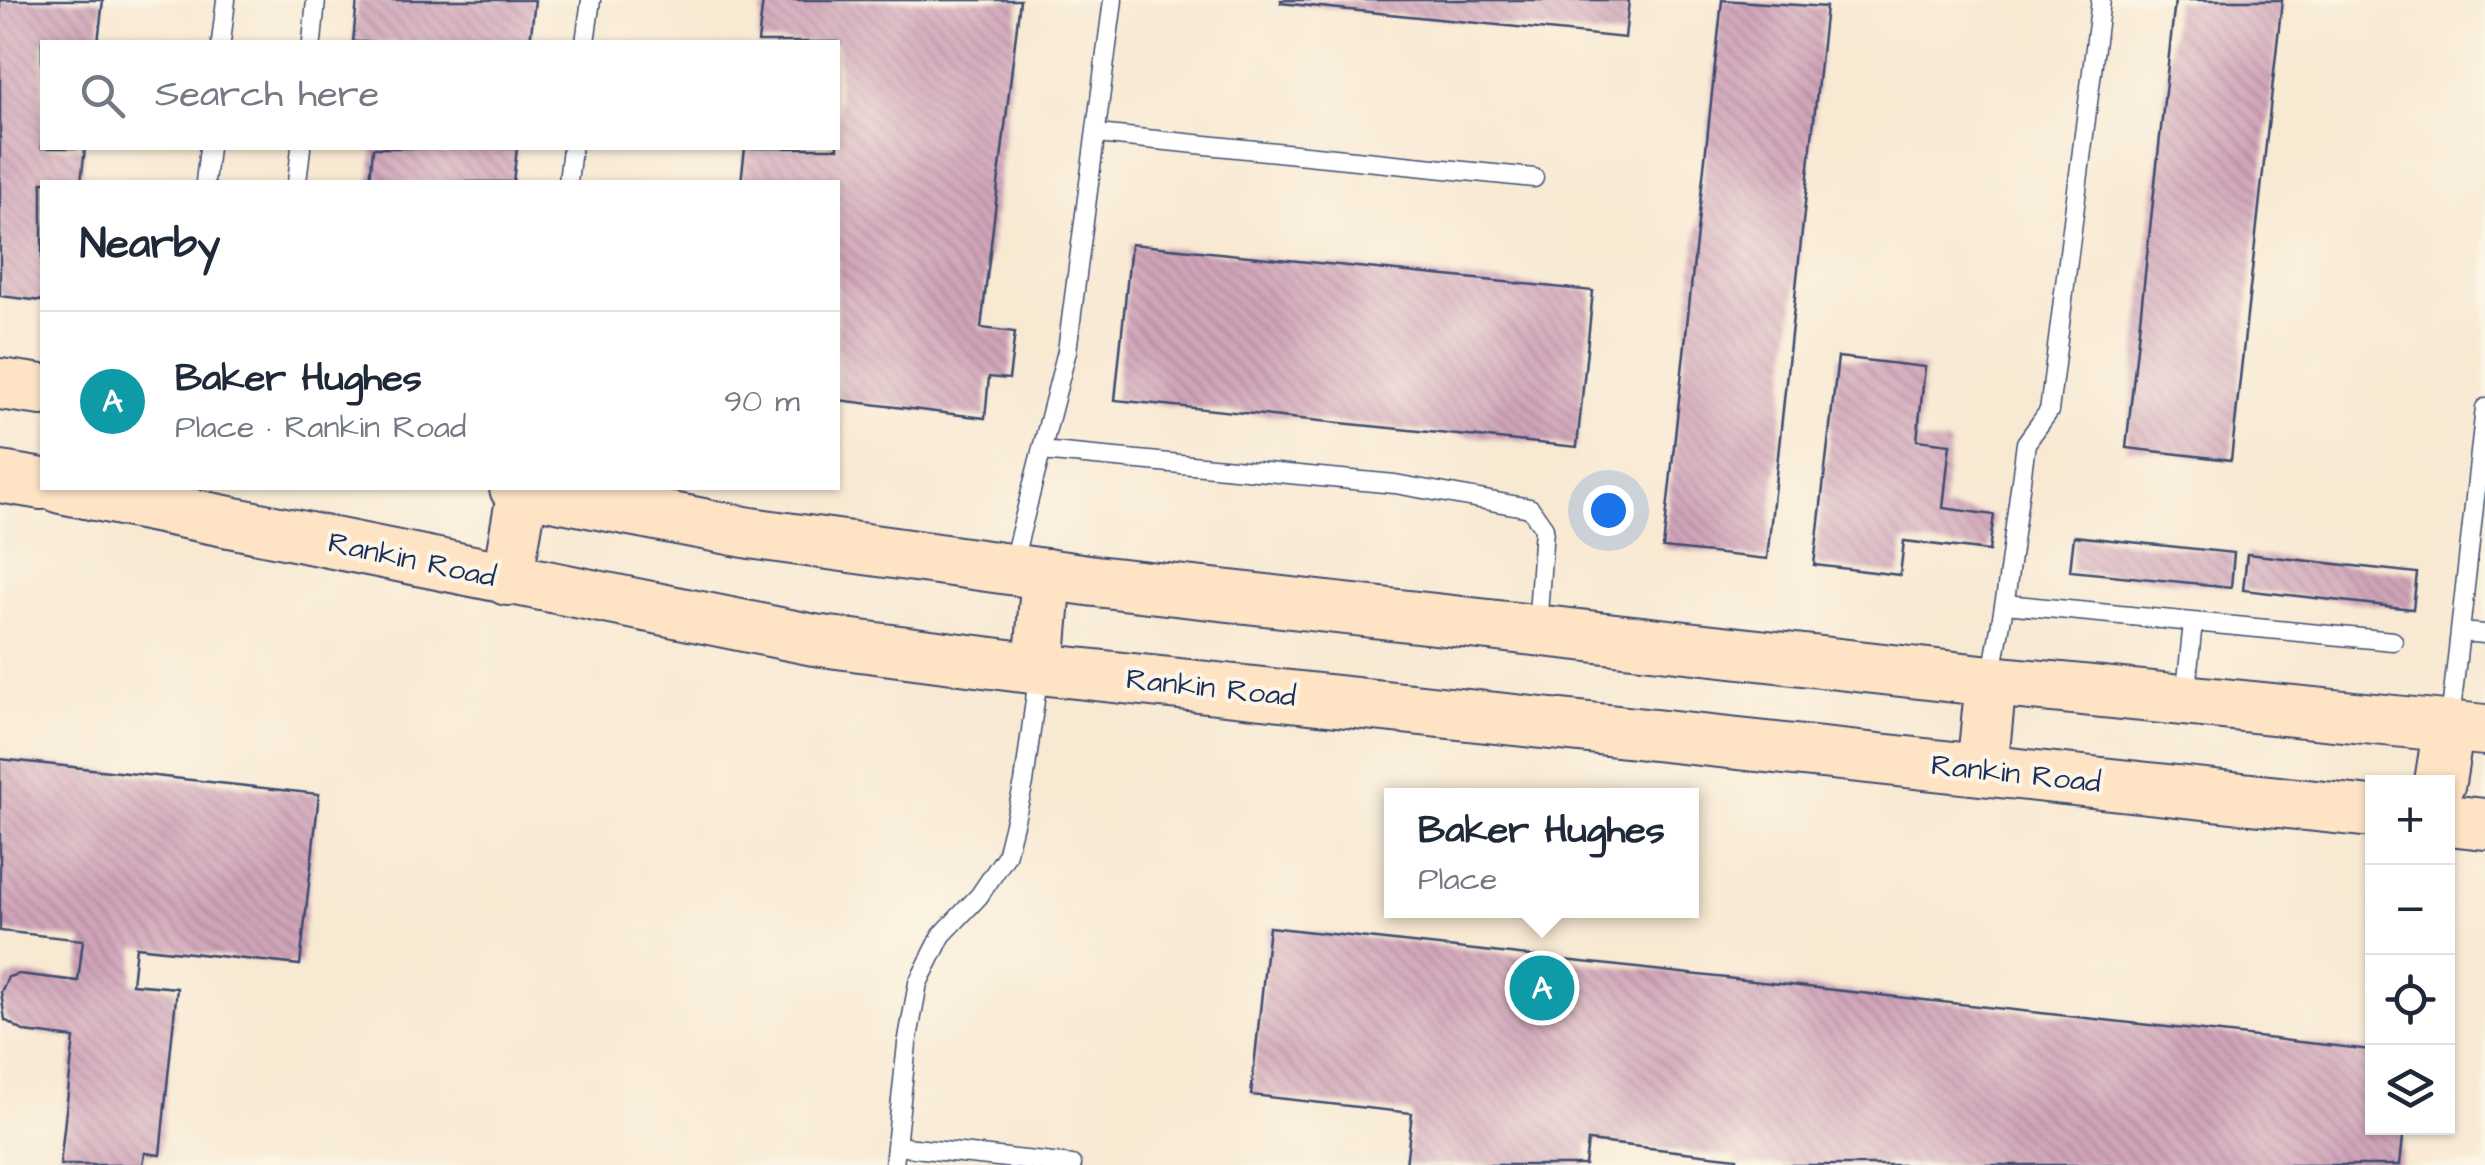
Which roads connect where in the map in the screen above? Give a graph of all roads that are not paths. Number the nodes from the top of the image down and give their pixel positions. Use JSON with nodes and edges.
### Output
{"nodes":[{"id":1,"x":226,"y":0,"type":"edge"},
{"id":2,"x":316,"y":0,"type":"edge"},
{"id":3,"x":591,"y":0,"type":"edge"},
{"id":4,"x":1113,"y":0,"type":"edge"},
{"id":5,"x":2100,"y":0,"type":"edge"},
{"id":6,"x":221,"y":40,"type":"edge"},
{"id":7,"x":312,"y":40,"type":"edge"},
{"id":8,"x":585,"y":40,"type":"edge"},
{"id":9,"x":1097,"y":134,"type":"junction"},
{"id":10,"x":209,"y":150,"type":"edge"},
{"id":11,"x":301,"y":150,"type":"edge"},
{"id":12,"x":572,"y":150,"type":"edge"},
{"id":13,"x":1534,"y":178,"type":"dead end"},
{"id":14,"x":205,"y":180,"type":"edge"},
{"id":15,"x":298,"y":180,"type":"edge"},
{"id":16,"x":568,"y":180,"type":"edge"},
{"id":17,"x":0,"y":384,"type":"edge"},
{"id":18,"x":40,"y":390,"type":"edge"},
{"id":19,"x":2485,"y":408,"type":"edge"},
{"id":20,"x":1042,"y":451,"type":"junction"},
{"id":21,"x":0,"y":476,"type":"edge"},
{"id":22,"x":40,"y":484,"type":"edge"},
{"id":23,"x":71,"y":490,"type":"edge"},
{"id":24,"x":540,"y":490,"type":"edge"},
{"id":25,"x":1029,"y":572,"type":"junction"},
{"id":26,"x":507,"y":580,"type":"junction"},
{"id":27,"x":2005,"y":604,"type":"junction"},
{"id":28,"x":2193,"y":622,"type":"junction"},
{"id":29,"x":1537,"y":630,"type":"junction"},
{"id":30,"x":2460,"y":632,"type":"junction"},
{"id":31,"x":2485,"y":634,"type":"edge"},
{"id":32,"x":2393,"y":640,"type":"dead end"},
{"id":33,"x":1039,"y":670,"type":"junction"},
{"id":34,"x":1991,"y":681,"type":"junction"},
{"id":35,"x":2185,"y":700,"type":"junction"},
{"id":36,"x":2467,"y":728,"type":"edge"},
{"id":37,"x":1982,"y":770,"type":"junction"},
{"id":38,"x":2444,"y":775,"type":"edge"},
{"id":39,"x":2365,"y":811,"type":"edge"},
{"id":40,"x":2455,"y":821,"type":"edge"},
{"id":41,"x":2485,"y":824,"type":"edge"},
{"id":42,"x":896,"y":1146,"type":"junction"},
{"id":43,"x":894,"y":1165,"type":"edge"},
{"id":44,"x":1072,"y":1165,"type":"edge"}],
"edges":[{"from":1,"to":6,"type":"lane"},
{"from":2,"to":7,"type":"lane"},
{"from":3,"to":8,"type":"lane"},
{"from":4,"to":9,"type":"lane"},
{"from":5,"to":27,"type":"lane"},
{"from":9,"to":13,"type":"lane"},
{"from":9,"to":20,"type":"lane"},
{"from":10,"to":14,"type":"lane"},
{"from":11,"to":15,"type":"lane"},
{"from":12,"to":16,"type":"lane"},
{"from":17,"to":18,"type":"main road"},
{"from":19,"to":30,"type":"lane"},
{"from":20,"to":25,"type":"lane"},
{"from":20,"to":29,"type":"lane"},
{"from":21,"to":22,"type":"main road"},
{"from":23,"to":26,"type":"main road","name":"Rankin Road"},
{"from":24,"to":25,"type":"main road"},
{"from":24,"to":26,"type":"main road"},
{"from":25,"to":29,"type":"main road"},
{"from":25,"to":33,"type":"main road"},
{"from":26,"to":33,"type":"main road","name":"Rankin Road"},
{"from":27,"to":28,"type":"lane"},
{"from":27,"to":34,"type":"lane"},
{"from":28,"to":32,"type":"lane"},
{"from":28,"to":35,"type":"lane"},
{"from":29,"to":34,"type":"main road"},
{"from":30,"to":31,"type":"lane"},
{"from":30,"to":36,"type":"lane"},
{"from":33,"to":37,"type":"main road","name":"Rankin Road"},
{"from":33,"to":42,"type":"lane"},
{"from":34,"to":35,"type":"main road"},
{"from":34,"to":37,"type":"main road"},
{"from":35,"to":36,"type":"main road"},
{"from":36,"to":38,"type":"main road"},
{"from":37,"to":39,"type":"main road","name":"Rankin Road"},
{"from":40,"to":41,"type":"main road"},
{"from":42,"to":43,"type":"lane"},
{"from":42,"to":44,"type":"lane"}]}
